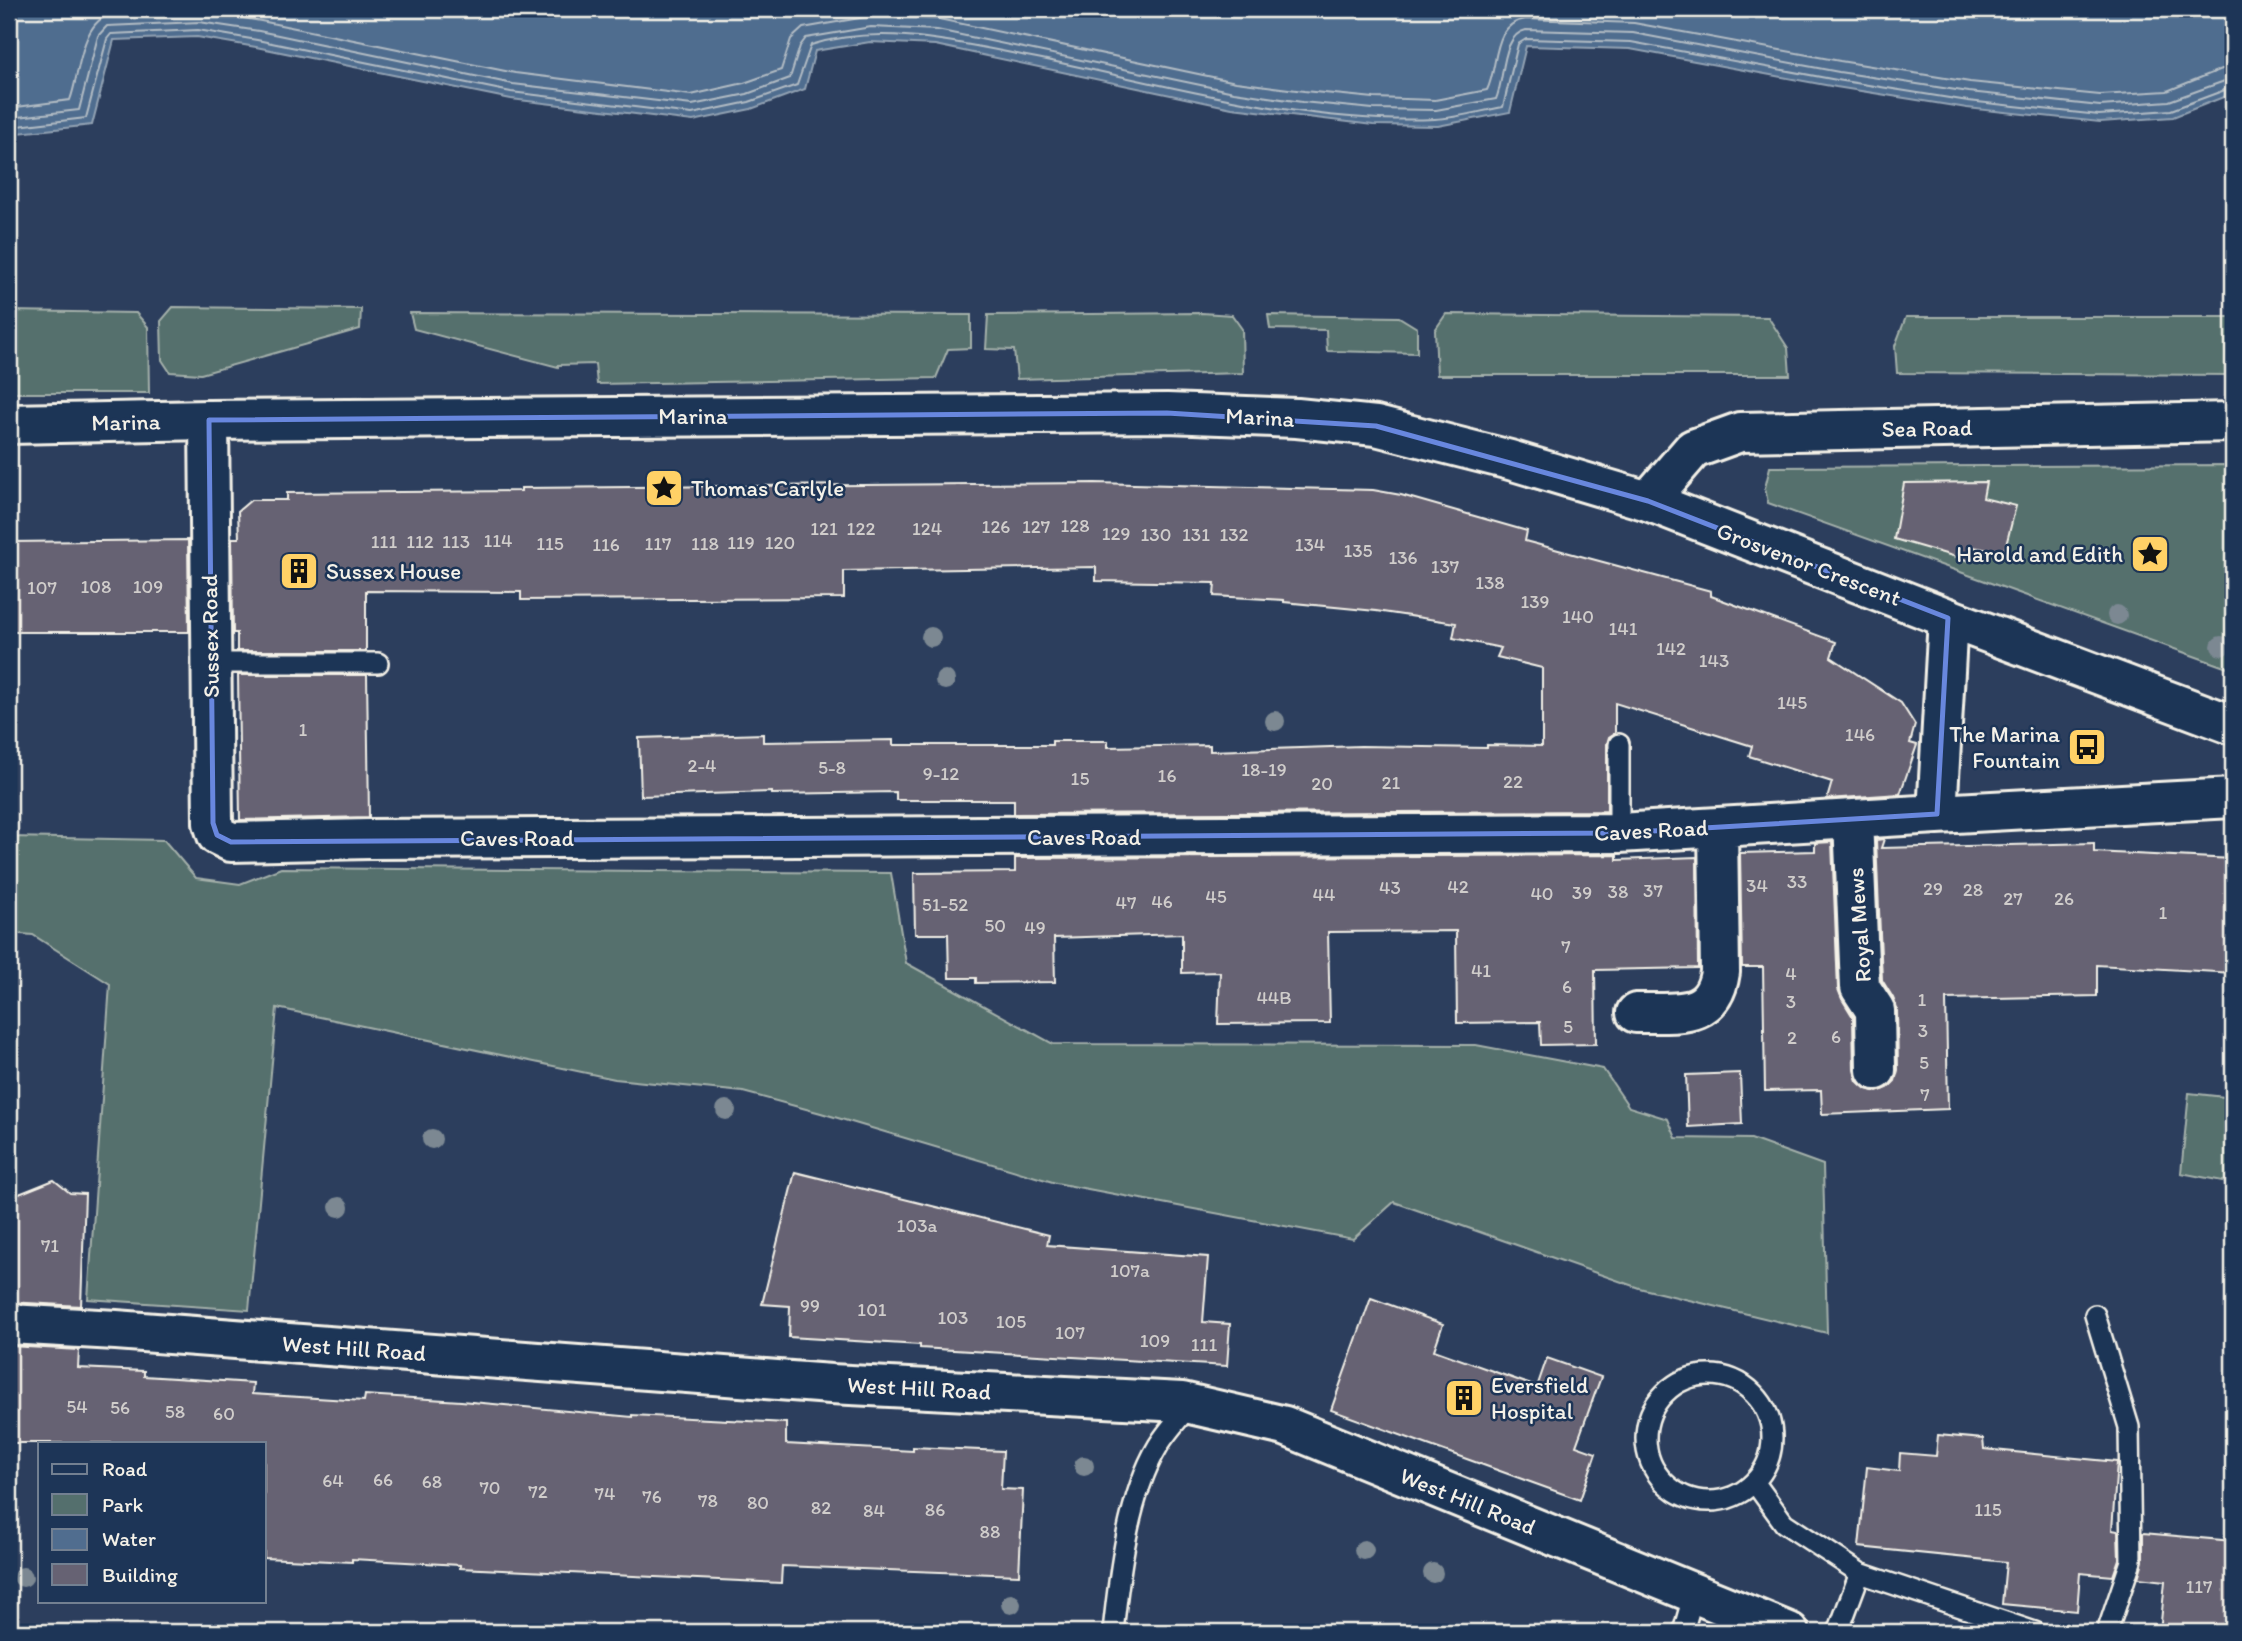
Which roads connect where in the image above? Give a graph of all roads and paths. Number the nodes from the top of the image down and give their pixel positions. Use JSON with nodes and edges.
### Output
{"nodes":[{"id":1,"x":209,"y":420,"type":"junction"},
{"id":2,"x":2233,"y":422,"type":"edge"},
{"id":3,"x":9,"y":424,"type":"edge"},
{"id":4,"x":1376,"y":426,"type":"joint"},
{"id":5,"x":1648,"y":501,"type":"junction"},
{"id":6,"x":1948,"y":618,"type":"junction"},
{"id":7,"x":210,"y":663,"type":"junction"},
{"id":8,"x":378,"y":663,"type":"dead end"},
{"id":9,"x":2233,"y":725,"type":"edge"},
{"id":10,"x":1619,"y":744,"type":"dead end"},
{"id":11,"x":2233,"y":798,"type":"edge"},
{"id":12,"x":1937,"y":814,"type":"junction"},
{"id":13,"x":1853,"y":819,"type":"junction"},
{"id":14,"x":1718,"y":827,"type":"junction"},
{"id":15,"x":1619,"y":833,"type":"junction"},
{"id":16,"x":231,"y":842,"type":"joint"},
{"id":17,"x":1636,"y":1013,"type":"dead end"},
{"id":18,"x":1876,"y":1070,"type":"dead end"},
{"id":19,"x":2095,"y":1315,"type":"dead end"},
{"id":20,"x":9,"y":1324,"type":"edge"},
{"id":21,"x":1191,"y":1404,"type":"junction"},
{"id":22,"x":1755,"y":1483,"type":"junction"},
{"id":23,"x":1860,"y":1573,"type":"junction"},
{"id":24,"x":1694,"y":1593,"type":"junction"},
{"id":25,"x":1113,"y":1632,"type":"edge"},
{"id":26,"x":1684,"y":1632,"type":"edge"},
{"id":27,"x":1788,"y":1632,"type":"edge"},
{"id":28,"x":1838,"y":1632,"type":"edge"},
{"id":29,"x":2035,"y":1632,"type":"edge"},
{"id":30,"x":2107,"y":1632,"type":"edge"}],
"edges":[{"from":1,"to":3,"type":"main road","name":"Marina"},
{"from":1,"to":4,"type":"main road","name":"Marina"},
{"from":1,"to":7,"type":"main road","name":"Sussex Road"},
{"from":2,"to":5,"type":"main road","name":"Sea Road"},
{"from":4,"to":5,"type":"main road","name":"Grosvenor Crescent"},
{"from":5,"to":6,"type":"main road","name":"Grosvenor Crescent"},
{"from":6,"to":9,"type":"main road","name":"Grosvenor Crescent"},
{"from":6,"to":12,"type":"main road"},
{"from":7,"to":8,"type":"lane"},
{"from":7,"to":16,"type":"main road","name":"Sussex Road"},
{"from":10,"to":15,"type":"lane"},
{"from":11,"to":12,"type":"main road","name":"Caves Road"},
{"from":12,"to":13,"type":"main road","name":"Caves Road"},
{"from":13,"to":14,"type":"main road","name":"Caves Road"},
{"from":13,"to":18,"type":"main road","name":"Royal Mews"},
{"from":14,"to":15,"type":"main road","name":"Caves Road"},
{"from":14,"to":17,"type":"main road"},
{"from":15,"to":16,"type":"main road","name":"Caves Road"},
{"from":19,"to":30,"type":"lane"},
{"from":20,"to":21,"type":"main road","name":"West Hill Road"},
{"from":21,"to":24,"type":"main road","name":"West Hill Road"},
{"from":21,"to":25,"type":"lane"},
{"from":22,"to":22,"type":"lane"},
{"from":22,"to":23,"type":"lane"},
{"from":23,"to":28,"type":"lane"},
{"from":23,"to":29,"type":"lane"},
{"from":24,"to":26,"type":"lane"},
{"from":24,"to":27,"type":"main road","name":"West Hill Road"}]}
